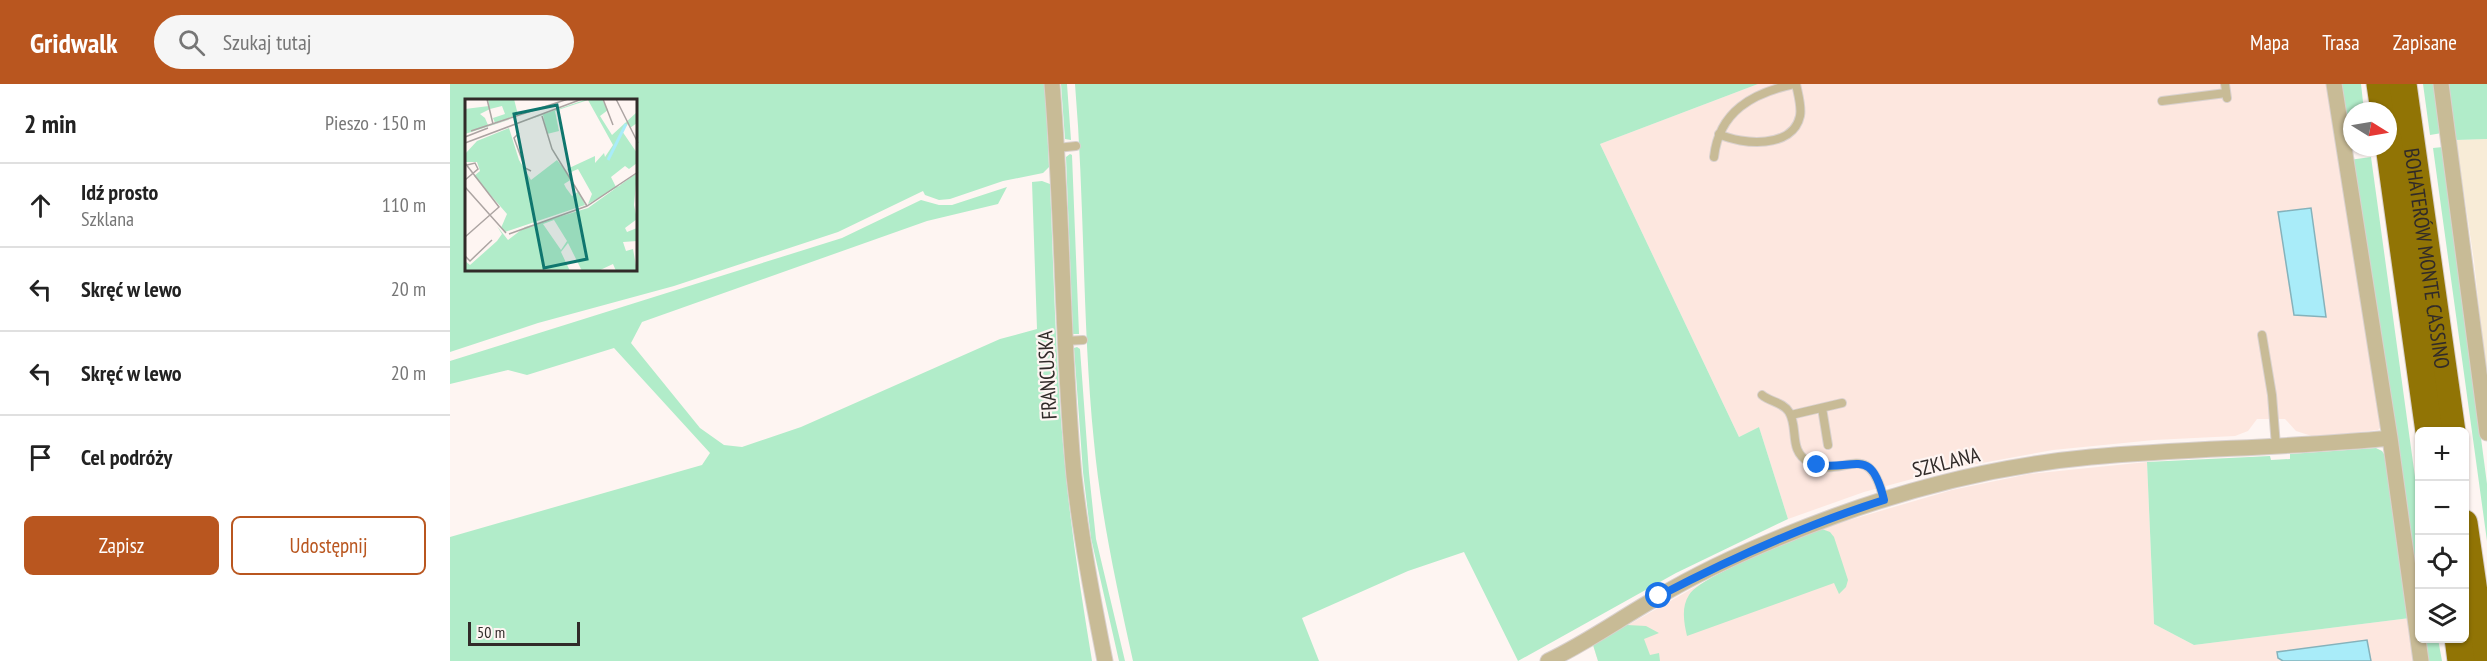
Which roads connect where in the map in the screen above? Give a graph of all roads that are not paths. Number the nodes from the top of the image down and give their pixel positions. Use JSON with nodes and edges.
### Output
{"nodes":[{"id":1,"x":1052,"y":84,"type":"edge"},
{"id":2,"x":1795,"y":84,"type":"edge"},
{"id":3,"x":2334,"y":84,"type":"edge"},
{"id":4,"x":2380,"y":84,"type":"edge"},
{"id":5,"x":2403,"y":84,"type":"edge"},
{"id":6,"x":2441,"y":84,"type":"edge"},
{"id":7,"x":2226,"y":92,"type":"edge"},
{"id":8,"x":2162,"y":101,"type":"dead end"},
{"id":9,"x":2383,"y":102,"type":"edge"},
{"id":10,"x":1719,"y":134,"type":"junction"},
{"id":11,"x":1076,"y":146,"type":"dead end"},
{"id":12,"x":1057,"y":148,"type":"junction"},
{"id":13,"x":2390,"y":156,"type":"edge"},
{"id":14,"x":1714,"y":157,"type":"dead end"},
{"id":15,"x":2262,"y":334,"type":"dead end"},
{"id":16,"x":1065,"y":340,"type":"junction"},
{"id":17,"x":1083,"y":340,"type":"dead end"},
{"id":18,"x":1762,"y":395,"type":"dead end"},
{"id":19,"x":1842,"y":403,"type":"dead end"},
{"id":20,"x":1822,"y":408,"type":"junction"},
{"id":21,"x":1791,"y":416,"type":"junction"},
{"id":22,"x":2486,"y":425,"type":"edge"},
{"id":23,"x":2428,"y":427,"type":"edge"},
{"id":24,"x":2451,"y":427,"type":"edge"},
{"id":25,"x":2390,"y":438,"type":"junction"},
{"id":26,"x":1828,"y":445,"type":"dead end"},
{"id":27,"x":2276,"y":446,"type":"junction"},
{"id":28,"x":1884,"y":500,"type":"junction"},
{"id":29,"x":2466,"y":535,"type":"edge"},
{"id":30,"x":2459,"y":643,"type":"edge"},
{"id":31,"x":1105,"y":661,"type":"edge"},
{"id":32,"x":1548,"y":661,"type":"edge"},
{"id":33,"x":2421,"y":661,"type":"edge"},
{"id":34,"x":2461,"y":661,"type":"edge"},
{"id":35,"x":2484,"y":661,"type":"edge"}],
"edges":[{"from":1,"to":12,"type":"street","name":"FRANCUSKA"},
{"from":2,"to":10,"type":"lane"},
{"from":2,"to":10,"type":"lane"},
{"from":3,"to":25,"type":"street"},
{"from":4,"to":9,"type":"highway"},
{"from":5,"to":24,"type":"highway","name":"BOHATERÓW MONTE CASSINO"},
{"from":6,"to":22,"type":"street"},
{"from":7,"to":8,"type":"lane"},
{"from":10,"to":14,"type":"lane"},
{"from":11,"to":12,"type":"lane"},
{"from":12,"to":16,"type":"street","name":"FRANCUSKA"},
{"from":13,"to":23,"type":"highway","name":"BOHATERÓW MONTE CASSINO"},
{"from":15,"to":27,"type":"lane"},
{"from":16,"to":17,"type":"lane"},
{"from":16,"to":31,"type":"street","name":"FRANCUSKA"},
{"from":18,"to":21,"type":"lane"},
{"from":19,"to":20,"type":"lane"},
{"from":20,"to":21,"type":"lane"},
{"from":20,"to":26,"type":"lane"},
{"from":21,"to":28,"type":"lane"},
{"from":25,"to":27,"type":"street","name":"SZKLANA"},
{"from":25,"to":33,"type":"street"},
{"from":27,"to":28,"type":"street","name":"SZKLANA"},
{"from":28,"to":32,"type":"street","name":"SZKLANA"},
{"from":29,"to":35,"type":"highway"},
{"from":30,"to":34,"type":"highway"}]}
